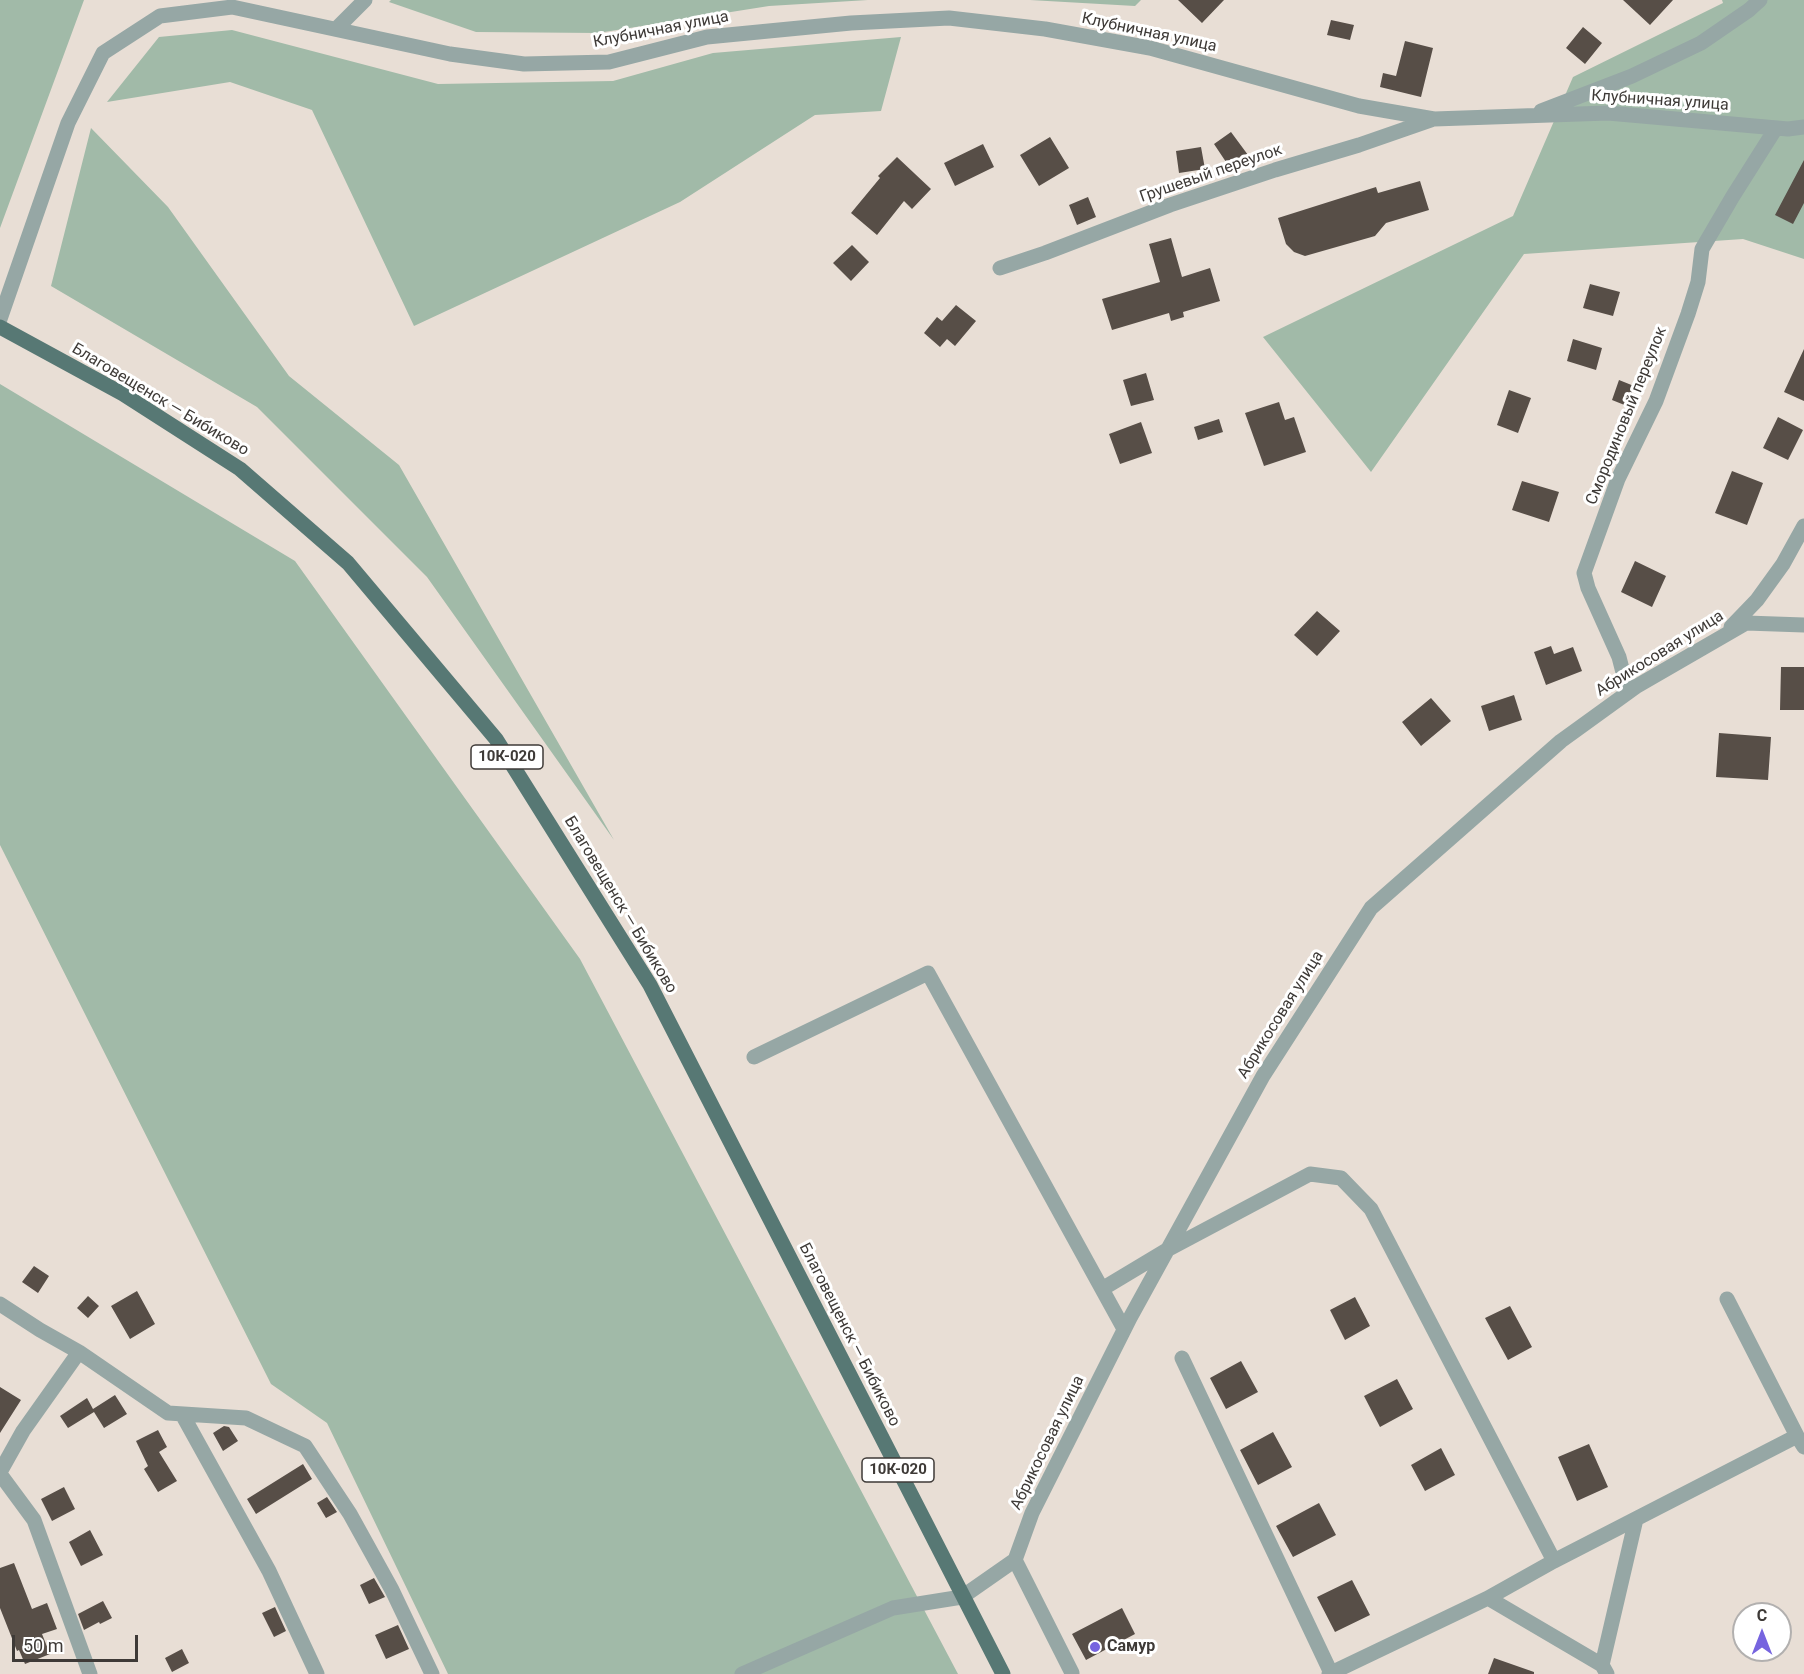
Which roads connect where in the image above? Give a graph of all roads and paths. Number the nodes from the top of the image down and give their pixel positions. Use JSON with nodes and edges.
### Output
{"nodes":[{"id":1,"x":365,"y":0,"type":"edge"},
{"id":2,"x":1760,"y":0,"type":"edge"},
{"id":3,"x":336,"y":29,"type":"junction"},
{"id":4,"x":1530,"y":115,"type":"junction"},
{"id":5,"x":1434,"y":119,"type":"junction"},
{"id":6,"x":1776,"y":128,"type":"junction"},
{"id":7,"x":1804,"y":128,"type":"edge"},
{"id":8,"x":1000,"y":268,"type":"dead end"},
{"id":9,"x":0,"y":319,"type":"edge"},
{"id":10,"x":0,"y":327,"type":"edge"},
{"id":11,"x":1804,"y":526,"type":"edge"},
{"id":12,"x":1804,"y":625,"type":"edge"},
{"id":13,"x":1720,"y":638,"type":"junction"},
{"id":14,"x":1628,"y":692,"type":"junction"},
{"id":15,"x":754,"y":1057,"type":"dead end"},
{"id":16,"x":1167,"y":1250,"type":"junction"},
{"id":17,"x":1102,"y":1289,"type":"junction"},
{"id":18,"x":1727,"y":1299,"type":"dead end"},
{"id":19,"x":0,"y":1304,"type":"edge"},
{"id":20,"x":1124,"y":1329,"type":"junction"},
{"id":21,"x":79,"y":1352,"type":"junction"},
{"id":22,"x":1182,"y":1358,"type":"dead end"},
{"id":23,"x":183,"y":1414,"type":"junction"},
{"id":24,"x":1801,"y":1442,"type":"edge"},
{"id":25,"x":0,"y":1473,"type":"edge"},
{"id":26,"x":1636,"y":1519,"type":"junction"},
{"id":27,"x":1015,"y":1560,"type":"junction"},
{"id":28,"x":1554,"y":1562,"type":"junction"},
{"id":29,"x":962,"y":1597,"type":"junction"},
{"id":30,"x":1488,"y":1598,"type":"junction"},
{"id":31,"x":1605,"y":1669,"type":"edge"},
{"id":32,"x":1072,"y":1673,"type":"edge"},
{"id":33,"x":90,"y":1674,"type":"edge"},
{"id":34,"x":316,"y":1674,"type":"edge"},
{"id":35,"x":432,"y":1674,"type":"edge"},
{"id":36,"x":742,"y":1674,"type":"edge"},
{"id":37,"x":1003,"y":1674,"type":"edge"},
{"id":38,"x":1330,"y":1674,"type":"edge"}],
"edges":[{"from":1,"to":3,"type":"street"},
{"from":2,"to":4,"type":"street"},
{"from":3,"to":5,"type":"street","name":"Клубничная улица"},
{"from":3,"to":9,"type":"street","name":"Клубничная улица"},
{"from":4,"to":5,"type":"street","name":"Клубничная улица"},
{"from":4,"to":6,"type":"street","name":"Клубничная улица"},
{"from":5,"to":8,"type":"street","name":"Грушевый переулок"},
{"from":6,"to":7,"type":"street","name":"Клубничная улица"},
{"from":6,"to":14,"type":"street","name":"Смородиновый переулок"},
{"from":10,"to":29,"type":"main road","name":"Благовещенск — Бибиково","number":"10К-020"},
{"from":11,"to":13,"type":"street"},
{"from":12,"to":13,"type":"street","name":"Абрикосовая улица"},
{"from":13,"to":14,"type":"street","name":"Абрикосовая улица"},
{"from":14,"to":16,"type":"street","name":"Абрикосовая улица"},
{"from":15,"to":17,"type":"street"},
{"from":16,"to":17,"type":"street"},
{"from":16,"to":20,"type":"street","name":"Абрикосовая улица"},
{"from":16,"to":28,"type":"street"},
{"from":17,"to":20,"type":"street"},
{"from":18,"to":24,"type":"street"},
{"from":19,"to":21,"type":"street"},
{"from":20,"to":27,"type":"street","name":"Абрикосовая улица"},
{"from":21,"to":23,"type":"street"},
{"from":21,"to":25,"type":"street"},
{"from":22,"to":38,"type":"street"},
{"from":23,"to":34,"type":"street"},
{"from":23,"to":35,"type":"street"},
{"from":24,"to":26,"type":"street"},
{"from":25,"to":33,"type":"street"},
{"from":26,"to":28,"type":"street"},
{"from":26,"to":31,"type":"street"},
{"from":27,"to":29,"type":"street"},
{"from":27,"to":32,"type":"street"},
{"from":28,"to":30,"type":"street"},
{"from":29,"to":36,"type":"street"},
{"from":29,"to":37,"type":"main road","name":"Благовещенск — Бибиково","number":"10К-020"},
{"from":30,"to":31,"type":"street"},
{"from":30,"to":38,"type":"street"}]}
